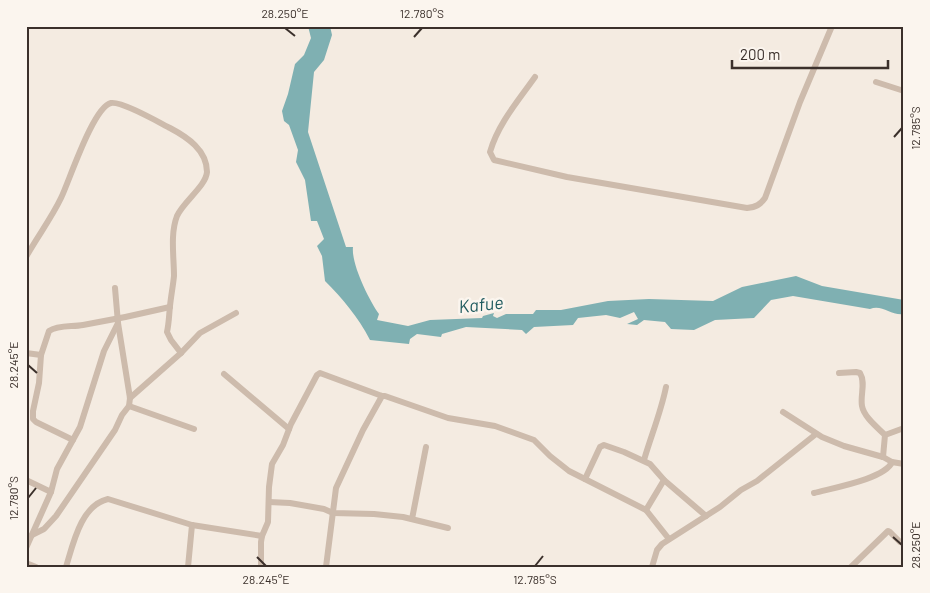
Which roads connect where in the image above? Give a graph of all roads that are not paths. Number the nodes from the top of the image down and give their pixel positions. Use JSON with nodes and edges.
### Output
{"nodes":[{"id":1,"x":832,"y":26,"type":"edge"},
{"id":2,"x":535,"y":77,"type":"dead end"},
{"id":3,"x":876,"y":82,"type":"dead end"},
{"id":4,"x":904,"y":91,"type":"edge"},
{"id":5,"x":26,"y":257,"type":"edge"},
{"id":6,"x":115,"y":288,"type":"dead end"},
{"id":7,"x":170,"y":307,"type":"junction"},
{"id":8,"x":236,"y":313,"type":"dead end"},
{"id":9,"x":118,"y":321,"type":"junction"},
{"id":10,"x":26,"y":353,"type":"edge"},
{"id":11,"x":181,"y":353,"type":"junction"},
{"id":12,"x":41,"y":355,"type":"junction"},
{"id":13,"x":839,"y":373,"type":"dead end"},
{"id":14,"x":224,"y":374,"type":"dead end"},
{"id":15,"x":666,"y":387,"type":"dead end"},
{"id":16,"x":382,"y":396,"type":"junction"},
{"id":17,"x":130,"y":398,"type":"junction"},
{"id":18,"x":129,"y":406,"type":"junction"},
{"id":19,"x":783,"y":412,"type":"dead end"},
{"id":20,"x":904,"y":428,"type":"edge"},
{"id":21,"x":194,"y":429,"type":"dead end"},
{"id":22,"x":289,"y":429,"type":"junction"},
{"id":23,"x":816,"y":434,"type":"junction"},
{"id":24,"x":885,"y":435,"type":"junction"},
{"id":25,"x":72,"y":440,"type":"junction"},
{"id":26,"x":426,"y":446,"type":"dead end"},
{"id":27,"x":883,"y":457,"type":"junction"},
{"id":28,"x":644,"y":460,"type":"junction"},
{"id":29,"x":892,"y":462,"type":"junction"},
{"id":30,"x":904,"y":464,"type":"edge"},
{"id":31,"x":585,"y":479,"type":"junction"},
{"id":32,"x":26,"y":480,"type":"edge"},
{"id":33,"x":664,"y":480,"type":"junction"},
{"id":34,"x":51,"y":492,"type":"junction"},
{"id":35,"x":814,"y":493,"type":"dead end"},
{"id":36,"x":269,"y":502,"type":"junction"},
{"id":37,"x":646,"y":510,"type":"junction"},
{"id":38,"x":333,"y":513,"type":"junction"},
{"id":39,"x":706,"y":516,"type":"junction"},
{"id":40,"x":412,"y":519,"type":"junction"},
{"id":41,"x":192,"y":525,"type":"junction"},
{"id":42,"x":448,"y":528,"type":"dead end"},
{"id":43,"x":32,"y":535,"type":"junction"},
{"id":44,"x":262,"y":536,"type":"junction"},
{"id":45,"x":669,"y":539,"type":"junction"},
{"id":46,"x":904,"y":541,"type":"edge"},
{"id":47,"x":26,"y":548,"type":"edge"},
{"id":48,"x":26,"y":563,"type":"edge"},
{"id":49,"x":36,"y":567,"type":"edge"},
{"id":50,"x":66,"y":567,"type":"edge"},
{"id":51,"x":188,"y":567,"type":"edge"},
{"id":52,"x":261,"y":567,"type":"edge"},
{"id":53,"x":326,"y":567,"type":"edge"},
{"id":54,"x":652,"y":567,"type":"edge"},
{"id":55,"x":850,"y":567,"type":"edge"}],
"edges":[{"from":1,"to":2,"type":"street"},
{"from":3,"to":4,"type":"street"},
{"from":5,"to":7,"type":"street"},
{"from":6,"to":9,"type":"street"},
{"from":7,"to":9,"type":"street"},
{"from":7,"to":11,"type":"street"},
{"from":8,"to":11,"type":"street"},
{"from":9,"to":12,"type":"street"},
{"from":9,"to":17,"type":"street"},
{"from":9,"to":25,"type":"street"},
{"from":10,"to":12,"type":"street"},
{"from":11,"to":17,"type":"street"},
{"from":12,"to":25,"type":"street"},
{"from":13,"to":24,"type":"street"},
{"from":14,"to":22,"type":"street"},
{"from":15,"to":28,"type":"street"},
{"from":16,"to":22,"type":"street"},
{"from":16,"to":31,"type":"street"},
{"from":16,"to":38,"type":"street"},
{"from":17,"to":18,"type":"street"},
{"from":18,"to":21,"type":"street"},
{"from":18,"to":43,"type":"street"},
{"from":19,"to":23,"type":"street"},
{"from":20,"to":24,"type":"street"},
{"from":22,"to":36,"type":"street"},
{"from":23,"to":27,"type":"street"},
{"from":23,"to":39,"type":"street"},
{"from":24,"to":27,"type":"street"},
{"from":25,"to":34,"type":"street"},
{"from":26,"to":40,"type":"street"},
{"from":27,"to":29,"type":"street"},
{"from":28,"to":31,"type":"street"},
{"from":28,"to":33,"type":"street"},
{"from":29,"to":30,"type":"street"},
{"from":29,"to":35,"type":"street"},
{"from":31,"to":37,"type":"street"},
{"from":32,"to":34,"type":"street"},
{"from":33,"to":37,"type":"street"},
{"from":33,"to":39,"type":"street"},
{"from":34,"to":43,"type":"street"},
{"from":36,"to":38,"type":"street"},
{"from":36,"to":44,"type":"street"},
{"from":37,"to":45,"type":"street"},
{"from":38,"to":40,"type":"street"},
{"from":38,"to":53,"type":"street"},
{"from":39,"to":45,"type":"street"},
{"from":40,"to":42,"type":"street"},
{"from":41,"to":44,"type":"street"},
{"from":41,"to":50,"type":"street"},
{"from":41,"to":51,"type":"street"},
{"from":43,"to":47,"type":"street"},
{"from":44,"to":52,"type":"street"},
{"from":45,"to":54,"type":"street"},
{"from":46,"to":55,"type":"street"},
{"from":48,"to":49,"type":"street"}]}
